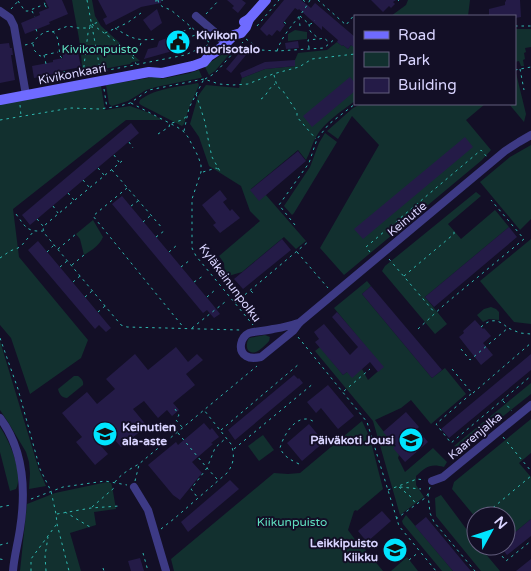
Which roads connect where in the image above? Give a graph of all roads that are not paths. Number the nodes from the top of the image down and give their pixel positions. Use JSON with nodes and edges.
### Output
{"nodes":[{"id":1,"x":266,"y":0,"type":"edge"},
{"id":2,"x":4,"y":11,"type":"edge"},
{"id":3,"x":199,"y":18,"type":"road end"},
{"id":4,"x":225,"y":44,"type":"junction"},
{"id":5,"x":23,"y":96,"type":"junction"},
{"id":6,"x":0,"y":100,"type":"edge"},
{"id":7,"x":531,"y":135,"type":"edge"},
{"id":8,"x":300,"y":323,"type":"junction"},
{"id":9,"x":531,"y":405,"type":"edge"},
{"id":10,"x":0,"y":418,"type":"edge"},
{"id":11,"x":432,"y":481,"type":"road end"},
{"id":12,"x":134,"y":487,"type":"dead end"},
{"id":13,"x":13,"y":571,"type":"edge"},
{"id":14,"x":166,"y":571,"type":"edge"}],
"edges":[{"from":1,"to":4,"type":"street","name":"Kivikonkaari"},
{"from":2,"to":5,"type":"street"},
{"from":3,"to":4,"type":"street"},
{"from":4,"to":5,"type":"street","name":"Kivikonkaari"},
{"from":5,"to":6,"type":"street","name":"Kivikonkaari"},
{"from":7,"to":8,"type":"street","name":"Keinutie"},
{"from":8,"to":8,"type":"street","name":"Keinutie"},
{"from":9,"to":11,"type":"street","name":"Kaarenjalka"},
{"from":10,"to":13,"type":"street"},
{"from":12,"to":14,"type":"street"}]}
